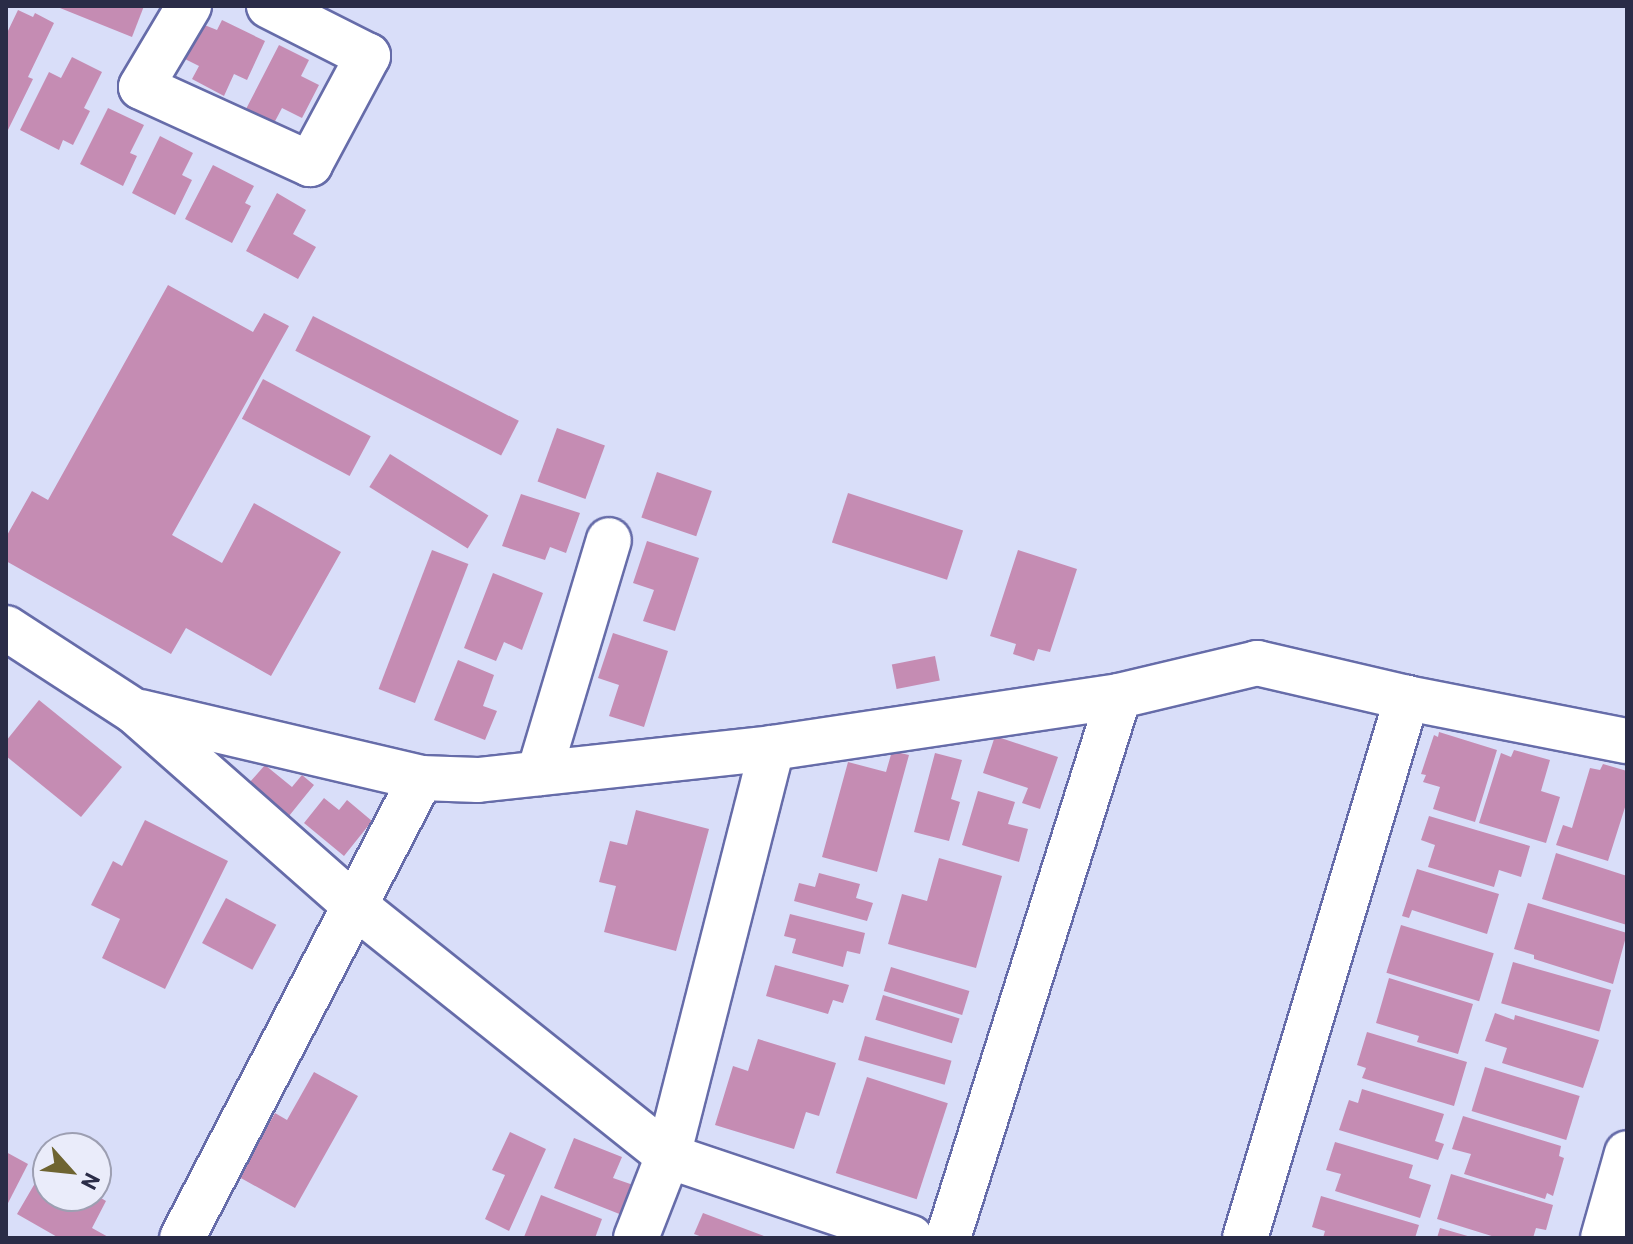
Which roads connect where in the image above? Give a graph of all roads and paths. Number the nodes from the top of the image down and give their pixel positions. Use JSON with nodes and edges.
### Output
{"nodes":[{"id":1,"x":189,"y":6,"type":"edge"},
{"id":2,"x":269,"y":6,"type":"edge"},
{"id":3,"x":609,"y":540,"type":"dead end"},
{"id":4,"x":6,"y":628,"type":"edge"},
{"id":5,"x":1119,"y":696,"type":"junction"},
{"id":6,"x":1407,"y":698,"type":"junction"},
{"id":7,"x":134,"y":711,"type":"junction"},
{"id":8,"x":1627,"y":741,"type":"edge"},
{"id":9,"x":772,"y":748,"type":"junction"},
{"id":10,"x":539,"y":773,"type":"junction"},
{"id":11,"x":421,"y":778,"type":"junction"},
{"id":12,"x":354,"y":905,"type":"junction"},
{"id":13,"x":1627,"y":1153,"type":"edge"},
{"id":14,"x":668,"y":1156,"type":"junction"},
{"id":15,"x":889,"y":1235,"type":"edge"},
{"id":16,"x":182,"y":1238,"type":"edge"},
{"id":17,"x":636,"y":1238,"type":"edge"},
{"id":18,"x":948,"y":1238,"type":"edge"},
{"id":19,"x":1245,"y":1238,"type":"edge"},
{"id":20,"x":1603,"y":1238,"type":"edge"}],
"edges":[{"from":1,"to":2,"type":"street"},
{"from":3,"to":10,"type":"street"},
{"from":4,"to":7,"type":"street"},
{"from":5,"to":6,"type":"street"},
{"from":5,"to":9,"type":"street"},
{"from":5,"to":18,"type":"street"},
{"from":6,"to":8,"type":"street"},
{"from":6,"to":19,"type":"street"},
{"from":7,"to":11,"type":"street"},
{"from":7,"to":12,"type":"street"},
{"from":9,"to":10,"type":"street"},
{"from":9,"to":14,"type":"street"},
{"from":10,"to":11,"type":"street"},
{"from":11,"to":12,"type":"street"},
{"from":12,"to":14,"type":"street"},
{"from":12,"to":16,"type":"street"},
{"from":13,"to":20,"type":"street"},
{"from":14,"to":15,"type":"street"},
{"from":14,"to":17,"type":"street"}]}
